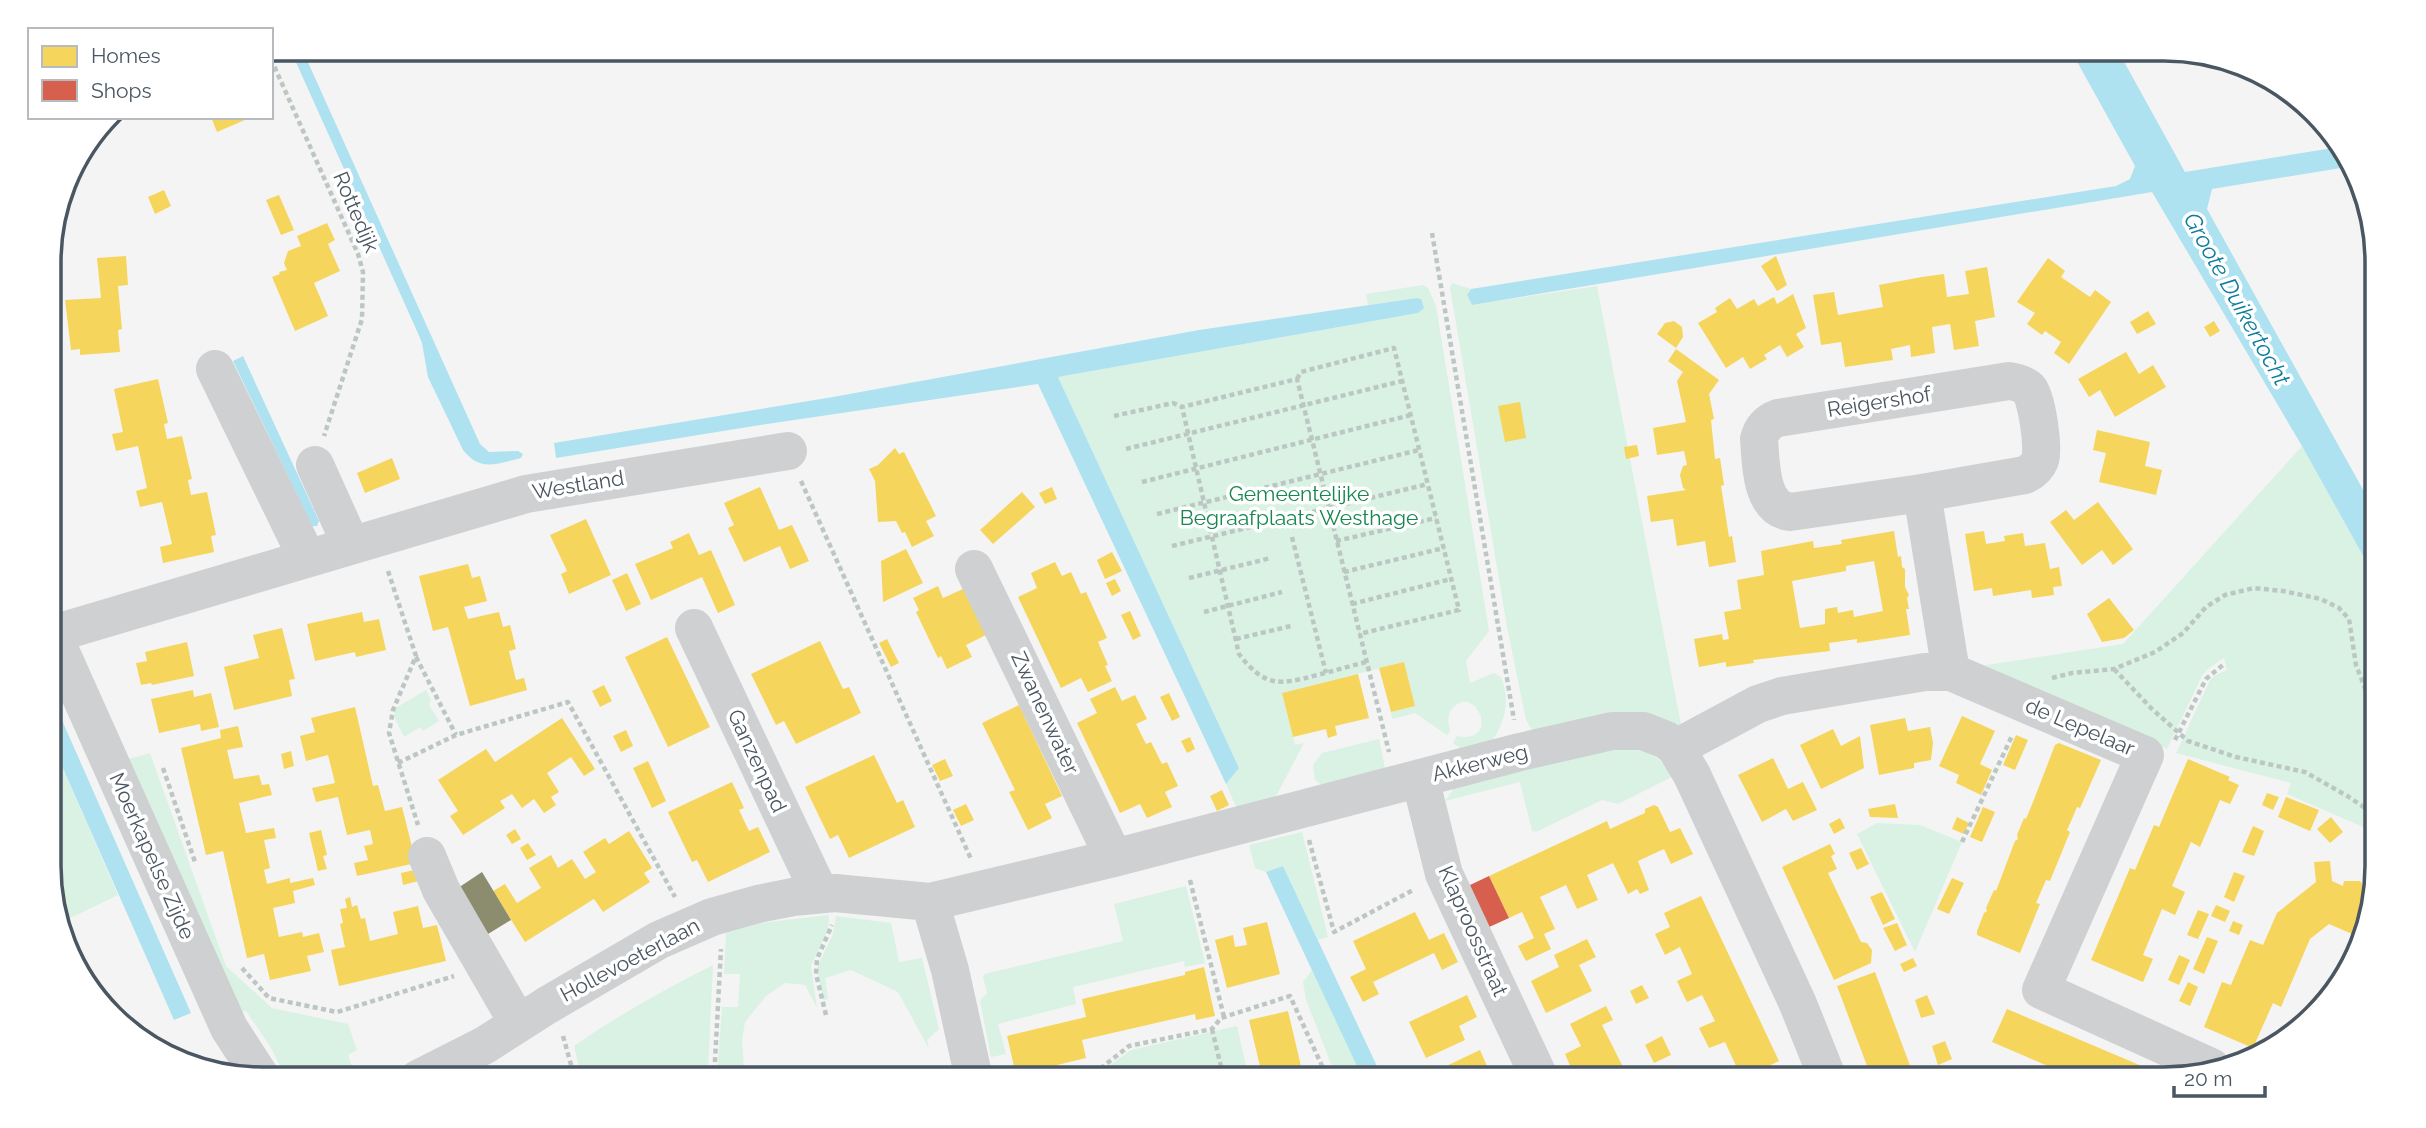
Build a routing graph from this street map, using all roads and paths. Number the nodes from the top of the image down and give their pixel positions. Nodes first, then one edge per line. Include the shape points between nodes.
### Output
1 (273, 63) edge
2 (1432, 233) dead end
3 (215, 369) dead end
4 (1297, 379) junction
5 (1402, 381) junction
6 (1303, 405) junction
7 (1182, 407) junction
8 (1411, 415) junction
9 (1114, 416) dead end
10 (1188, 435) junction
11 (1312, 440) junction
12 (1126, 449) dead end
13 (1419, 450) junction
14 (788, 451) joint
15 (315, 465) joint
16 (1196, 468) junction
17 (1320, 474) junction
18 (1142, 482) dead end
19 (1428, 484) junction
20 (1922, 492) junction
21 (1204, 503) junction
22 (1328, 508) junction
23 (1157, 514) dead end
24 (1436, 518) junction
25 (1212, 537) junction
26 (1292, 537) dead end
27 (362, 541) junction
28 (1336, 541) junction
29 (1172, 546) dead end
30 (1444, 548) junction
31 (307, 558) junction
32 (1271, 558) dead end
33 (974, 569) dead end
34 (1220, 571) junction
35 (1344, 572) junction
36 (1189, 578) dead end
37 (1451, 579) junction
38 (1282, 592) dead end
39 (1352, 604) junction
40 (1228, 606) junction
41 (1204, 612) dead end
42 (1291, 626) dead end
43 (61, 628) edge
44 (694, 628) dead end
45 (1359, 634) junction
46 (1236, 639) junction
47 (61, 652) edge
48 (416, 656) junction
49 (1366, 662) junction
50 (2114, 668) junction
51 (1951, 672) junction
52 (1326, 673) junction
53 (2365, 689) edge
54 (2026, 705) junction
55 (456, 735) junction
56 (1676, 748) junction
57 (1520, 752) junction
58 (398, 763) junction
59 (163, 768) dead end
60 (1409, 781) junction
61 (2365, 808) edge
62 (1301, 809) junction
63 (1962, 842) dead end
64 (427, 856) joint
65 (1114, 858) junction
66 (198, 872) dead end
67 (1444, 874) junction
68 (1190, 880) dead end
69 (985, 889) junction
70 (827, 894) junction
71 (930, 902) junction
72 (706, 919) junction
73 (234, 960) dead end
74 (485, 966) junction
75 (532, 1014) junction
76 (826, 1015) dead end
77 (1224, 1017) junction
78 (1212, 1029) junction
79 (2202, 1063) edge
80 (254, 1066) edge
81 (1221, 1066) edge
82 (1322, 1066) edge
83 (1534, 1066) edge
84 (1823, 1066) edge
85 (442, 1067) edge
86 (572, 1067) edge
87 (713, 1067) edge
88 (971, 1067) edge
89 (1103, 1067) edge

1 - 15 path, Rottedijk via 363,272 362,319
2 - 57 path
3 - 31 street
4 - 5 path via 1301,372 1394,348
4 - 6 path
4 - 7 path
5 - 6 path
5 - 8 path
6 - 10 path
6 - 11 path
7 - 9 path via 1173,402
7 - 10 path
8 - 11 path
8 - 13 path
10 - 12 path
10 - 16 path
11 - 16 path
11 - 17 path
13 - 17 path
13 - 19 path
14 - 27 street, Westland via 526,494
14 - 69 path
15 - 27 street
16 - 18 path
16 - 21 path
17 - 21 path
17 - 22 path
19 - 22 path
19 - 24 path
20 - 20 street, Reigershof via 2032,471 2042,451 2029,389 2009,381 1777,418 1761,432 1768,496 1783,511
20 - 51 street
21 - 23 path
21 - 25 path
22 - 25 path
22 - 28 path
24 - 28 path
24 - 30 path
25 - 29 path
25 - 34 path
26 - 52 path
27 - 31 street, Westland
27 - 48 path via 387,565
28 - 35 path
30 - 35 path
30 - 37 path
31 - 43 street, Westland
32 - 34 path
33 - 65 street, Zwanenwater
34 - 36 path
34 - 40 path
35 - 39 path
37 - 39 path
37 - 45 path via 1459,610
38 - 40 path
39 - 45 path
40 - 41 path
40 - 46 path
42 - 46 path
44 - 70 street, Ganzenpad
45 - 49 path
46 - 52 path via 1239,654 1249,667 1270,681 1286,684
47 - 80 street, Moerkapelse Zijde via 229,1028
48 - 55 path
48 - 58 path via 393,710 389,733
49 - 52 path
49 - 60 path
50 - 53 path via 2168,645 2206,607 2225,595 2254,588 2321,599 2339,608 2349,619
50 - 54 path via 2036,682
50 - 61 path via 2188,741 2305,772
51 - 54 street, de Lepelaar
51 - 56 street, de Lepelaar via 1925,672 1782,695
54 - 63 path
54 - 79 street, de Lepelaar via 2145,755 2041,990
55 - 58 path
55 - 72 path via 568,702
56 - 57 street, Akkerweg via 1655,735 1630,730
56 - 84 street via 1716,824
57 - 60 street, Akkerweg
58 - 64 path
59 - 66 path
60 - 62 street, Akkerweg
60 - 67 street, Klaproosstraat
62 - 65 street, Akkerweg
62 - 67 path via 1334,932
64 - 74 street
65 - 69 street, Akkerweg
67 - 83 street, Klaproosstraat
68 - 77 path
69 - 71 street, Akkerweg
70 - 71 street, Hollevoeterlaan
70 - 72 street, Hollevoeterlaan via 758,904
70 - 76 path via 831,930 817,959 816,974
71 - 88 street
72 - 75 street, Hollevoeterlaan via 659,940
72 - 87 path
73 - 74 path via 269,998 337,1012
74 - 75 street
75 - 85 street, Hollevoeterlaan
75 - 86 path via 564,1038
77 - 78 path
77 - 82 path via 1290,996
78 - 81 path
78 - 89 path via 1129,1046

